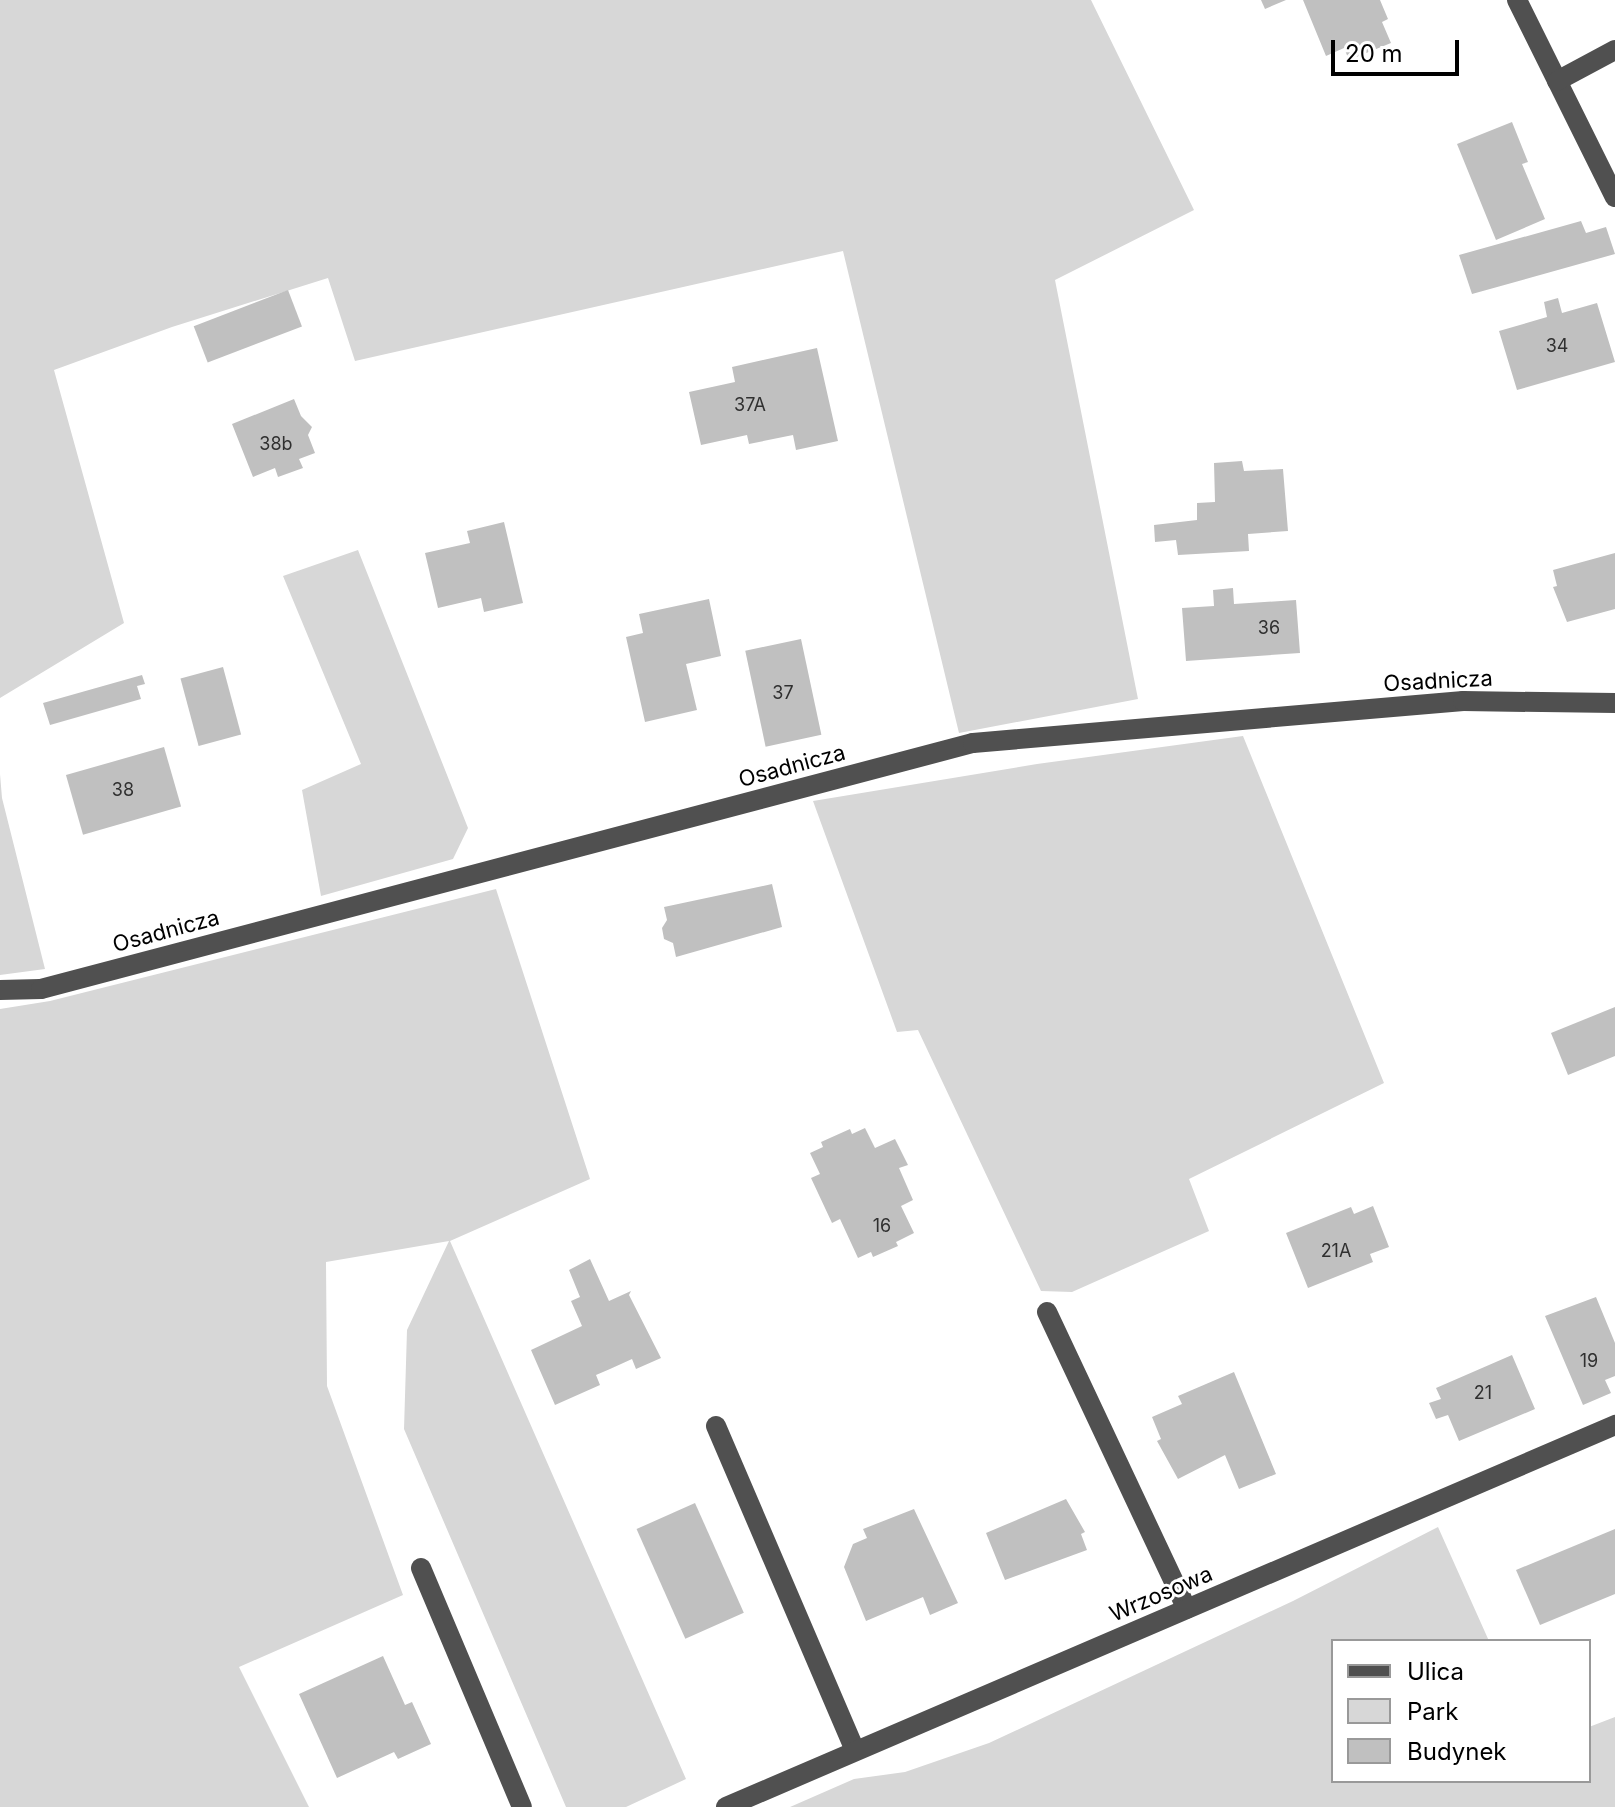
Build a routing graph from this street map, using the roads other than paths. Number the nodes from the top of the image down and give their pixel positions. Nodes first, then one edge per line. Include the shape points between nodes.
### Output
1 (1517, 0) edge
2 (1615, 50) edge
3 (1557, 81) junction
4 (1615, 197) edge
5 (1615, 703) edge
6 (0, 990) edge
7 (1047, 1312) dead end
8 (1615, 1425) edge
9 (716, 1426) dead end
10 (421, 1568) dead end
11 (1187, 1609) junction
12 (855, 1751) junction
13 (522, 1807) edge
14 (726, 1807) edge

1 - 3 street
2 - 3 street
3 - 4 street
5 - 6 street, Osadnicza via 1463,701 973,743 41,989
7 - 11 street
8 - 11 street, Wrzosowa
9 - 12 street
10 - 13 street
11 - 12 street, Wrzosowa
12 - 14 street, Wrzosowa

